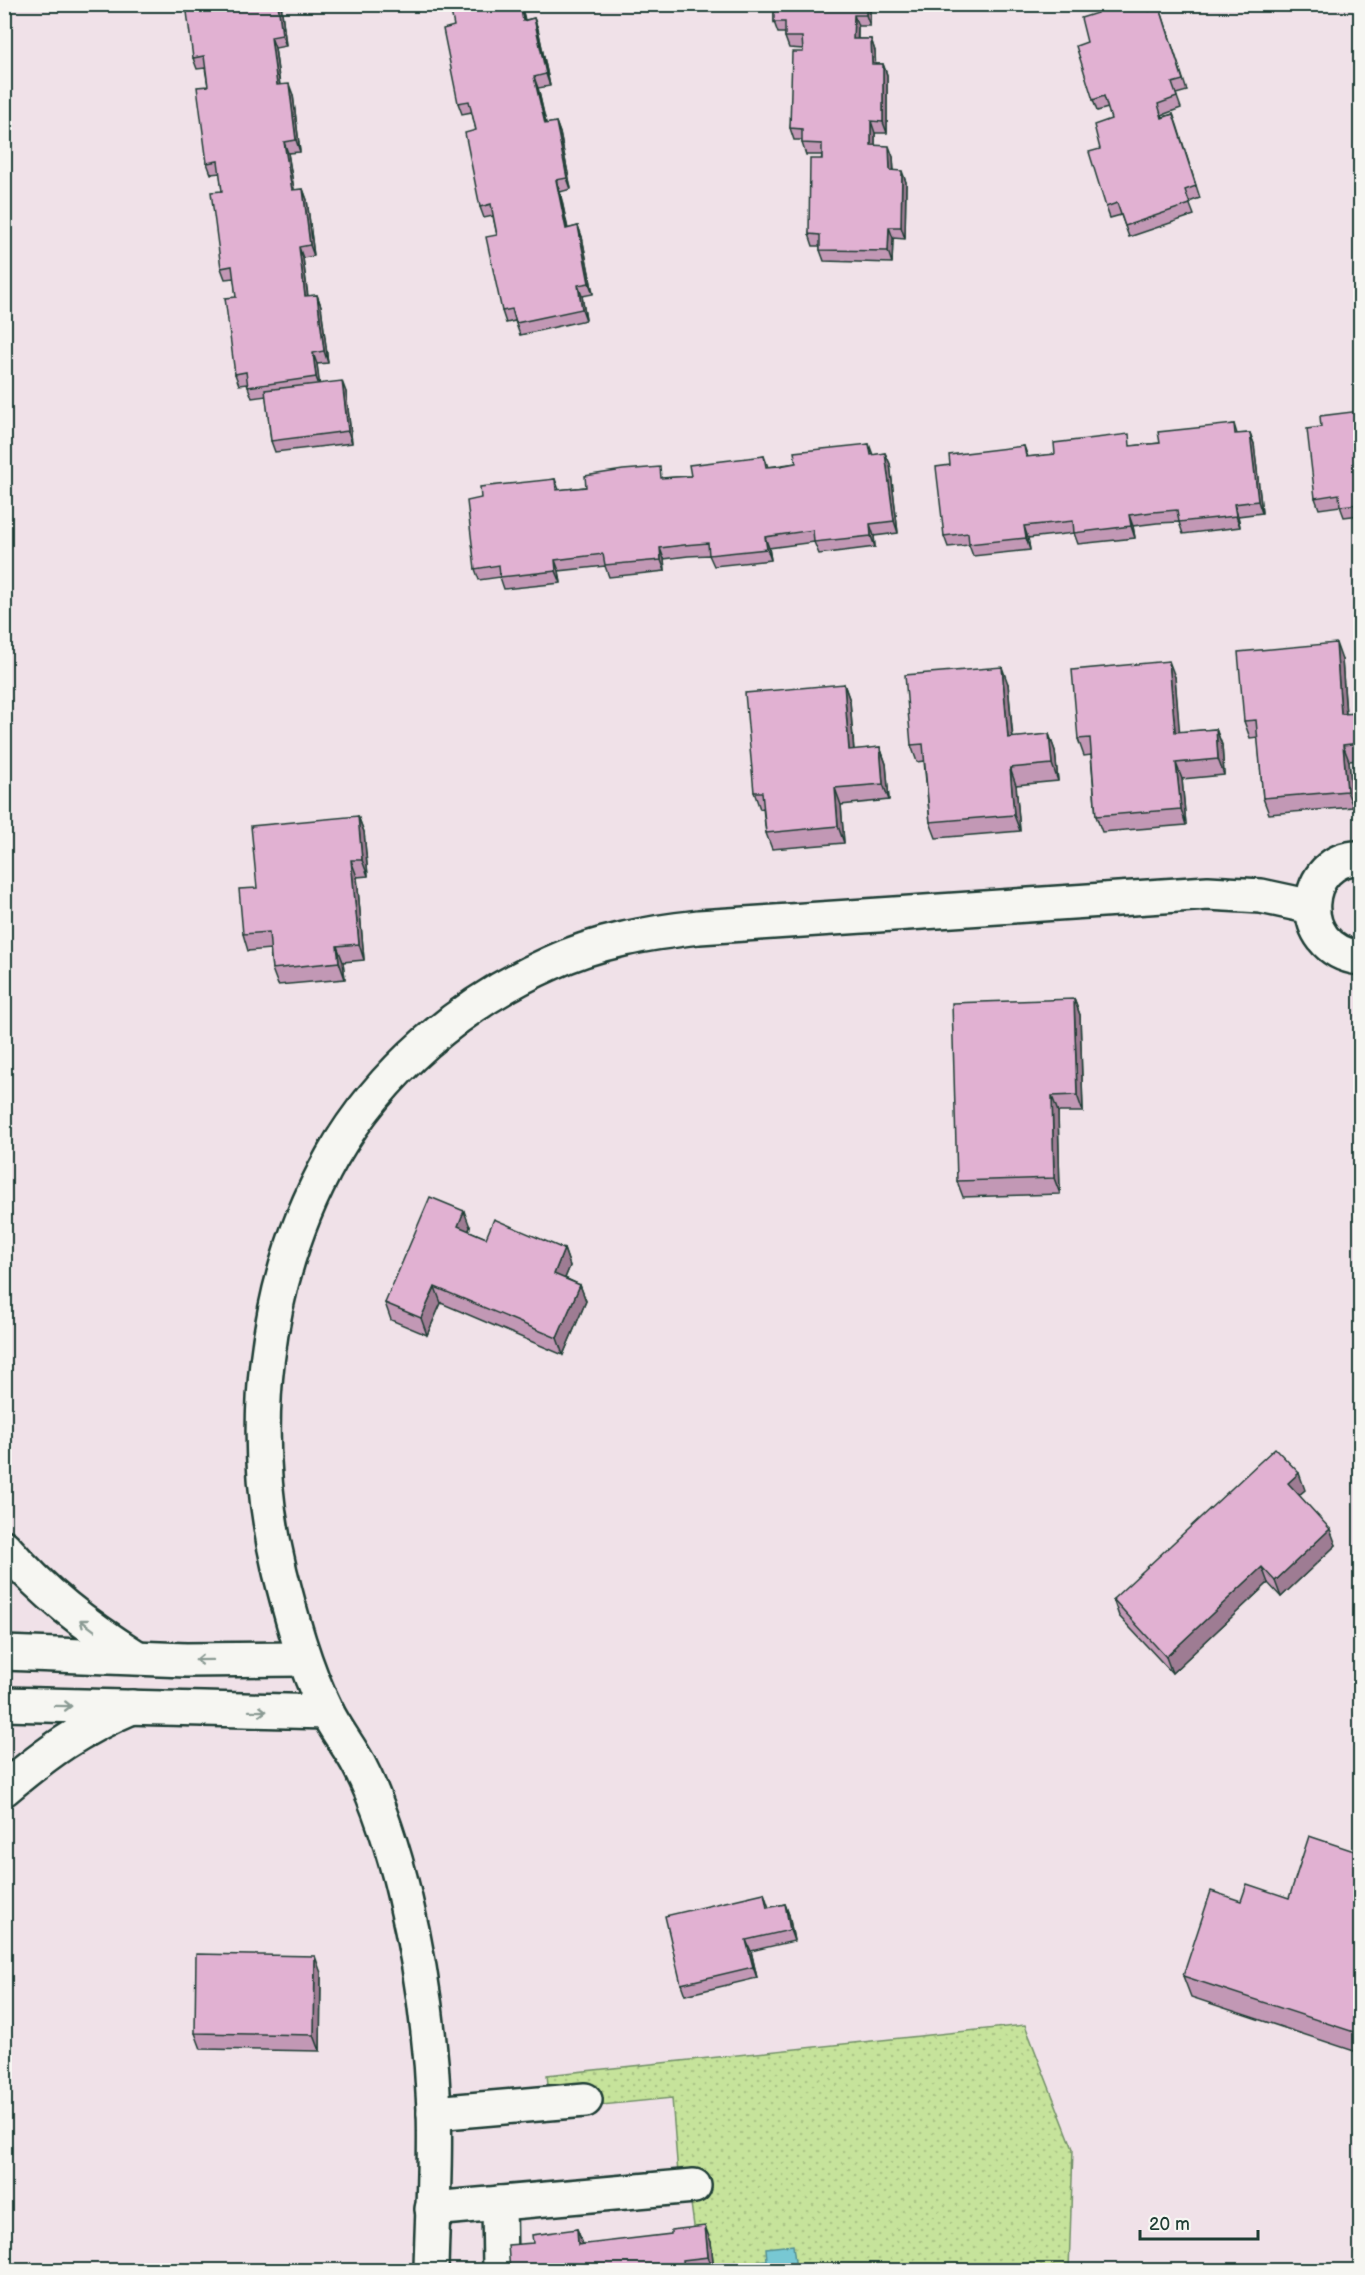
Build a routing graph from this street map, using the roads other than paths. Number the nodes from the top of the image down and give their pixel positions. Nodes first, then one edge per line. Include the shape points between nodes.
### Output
1 (1360, 858) edge
2 (1312, 907) junction
3 (1360, 962) edge
4 (4, 1547) edge
5 (4, 1653) edge
6 (136, 1657) junction
7 (304, 1659) junction
8 (4, 1704) edge
9 (132, 1707) junction
10 (327, 1712) junction
11 (4, 1789) edge
12 (585, 2100) dead end
13 (434, 2113) junction
14 (694, 2186) dead end
15 (499, 2203) junction
16 (432, 2209) junction
17 (431, 2271) edge
18 (500, 2271) edge

1 - 2 street via 1342,861 1320,879
2 - 3 street via 1321,936 1331,947
2 - 7 street via 1261,896 1208,893 680,929 601,945 554,961 466,1010 391,1076 332,1157 293,1247 279,1294 267,1371 263,1449 280,1569
6 -> 4 street via 59,1604
5 - 6 street
7 -> 6 street
7 - 10 street
8 -> 9 street
9 -> 10 street
9 - 11 street via 69,1738
10 - 13 street via 360,1766 403,1889 429,2030
12 - 13 street
13 - 16 street
14 - 15 street
15 - 16 street
15 - 18 street
16 - 17 street

